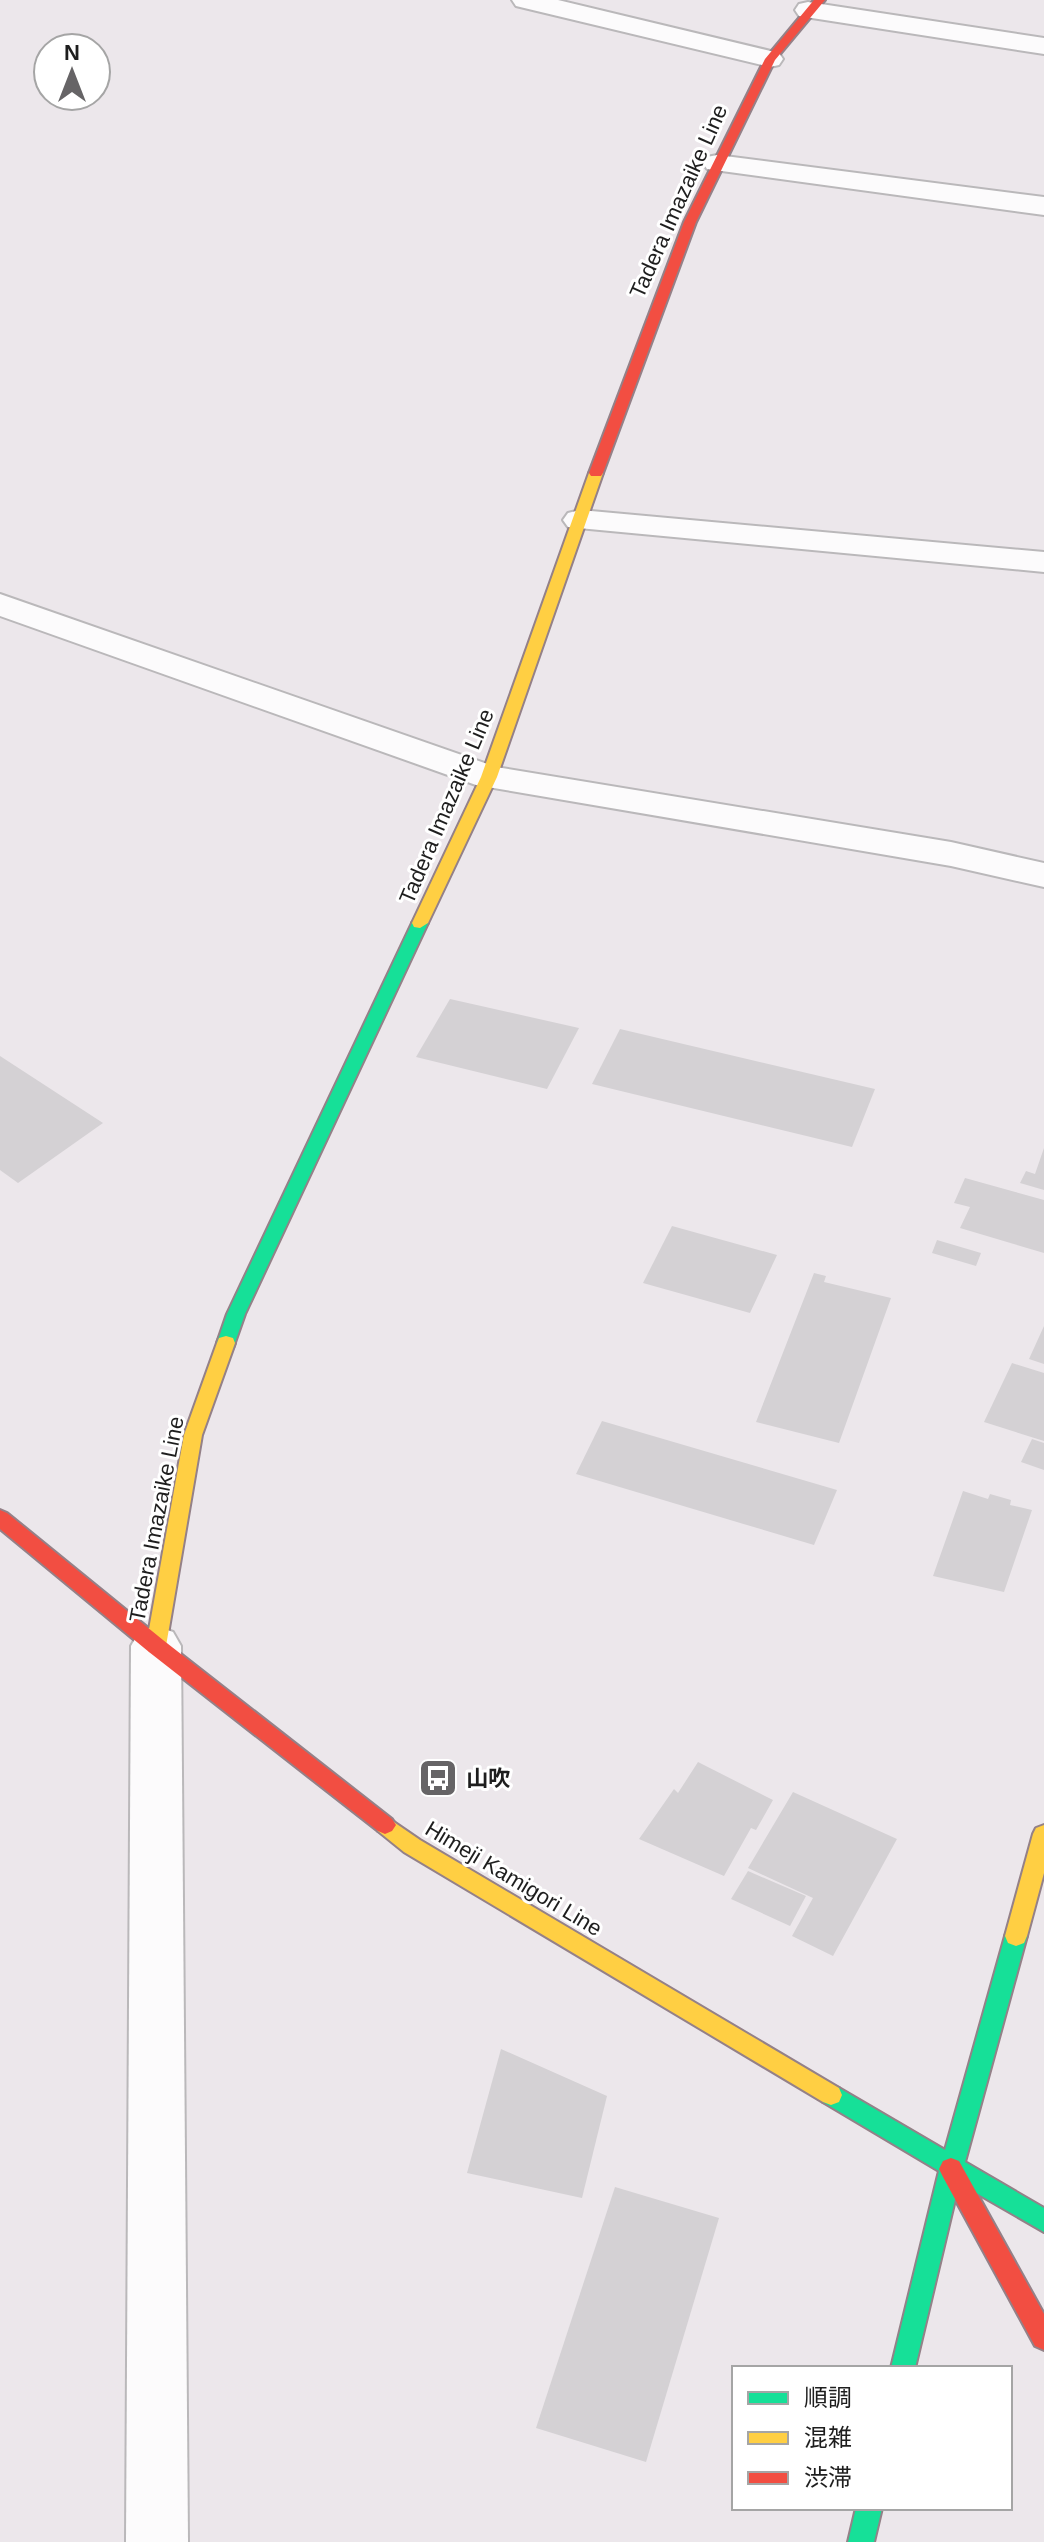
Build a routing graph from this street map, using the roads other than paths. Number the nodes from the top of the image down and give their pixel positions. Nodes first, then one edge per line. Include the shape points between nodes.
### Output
1 (525, 0) edge
2 (814, 5) edge
3 (1044, 46) edge
4 (770, 59) junction
5 (717, 163) junction
6 (1044, 206) edge
7 (580, 520) junction
8 (1044, 562) edge
9 (0, 604) edge
10 (489, 777) junction
11 (1044, 875) edge
12 (0, 1518) edge
13 (156, 1646) junction
14 (1044, 1834) edge
15 (951, 2169) junction
16 (1044, 2221) edge
17 (1044, 2338) edge
18 (903, 2366) edge
19 (869, 2510) edge
20 (157, 2542) edge
21 (861, 2542) edge

1 - 4 street
2 - 3 street
2 - 4 main road, Tadera Imazaike Line
4 - 5 main road, Tadera Imazaike Line
5 - 6 street
5 - 7 main road, Tadera Imazaike Line via 644,337
7 - 8 street
7 - 10 main road, Tadera Imazaike Line
9 - 10 street
10 - 11 street via 951,854
10 - 13 main road, Tadera Imazaike Line via 236,1314 193,1435
12 - 13 main road, Himeji Kamigori Line
13 - 15 main road, Himeji Kamigori Line via 412,1846
13 - 20 street
14 - 15 main road
15 - 16 main road, Himeji Kamigori Line
15 - 17 main road
15 - 18 main road
19 - 21 main road

